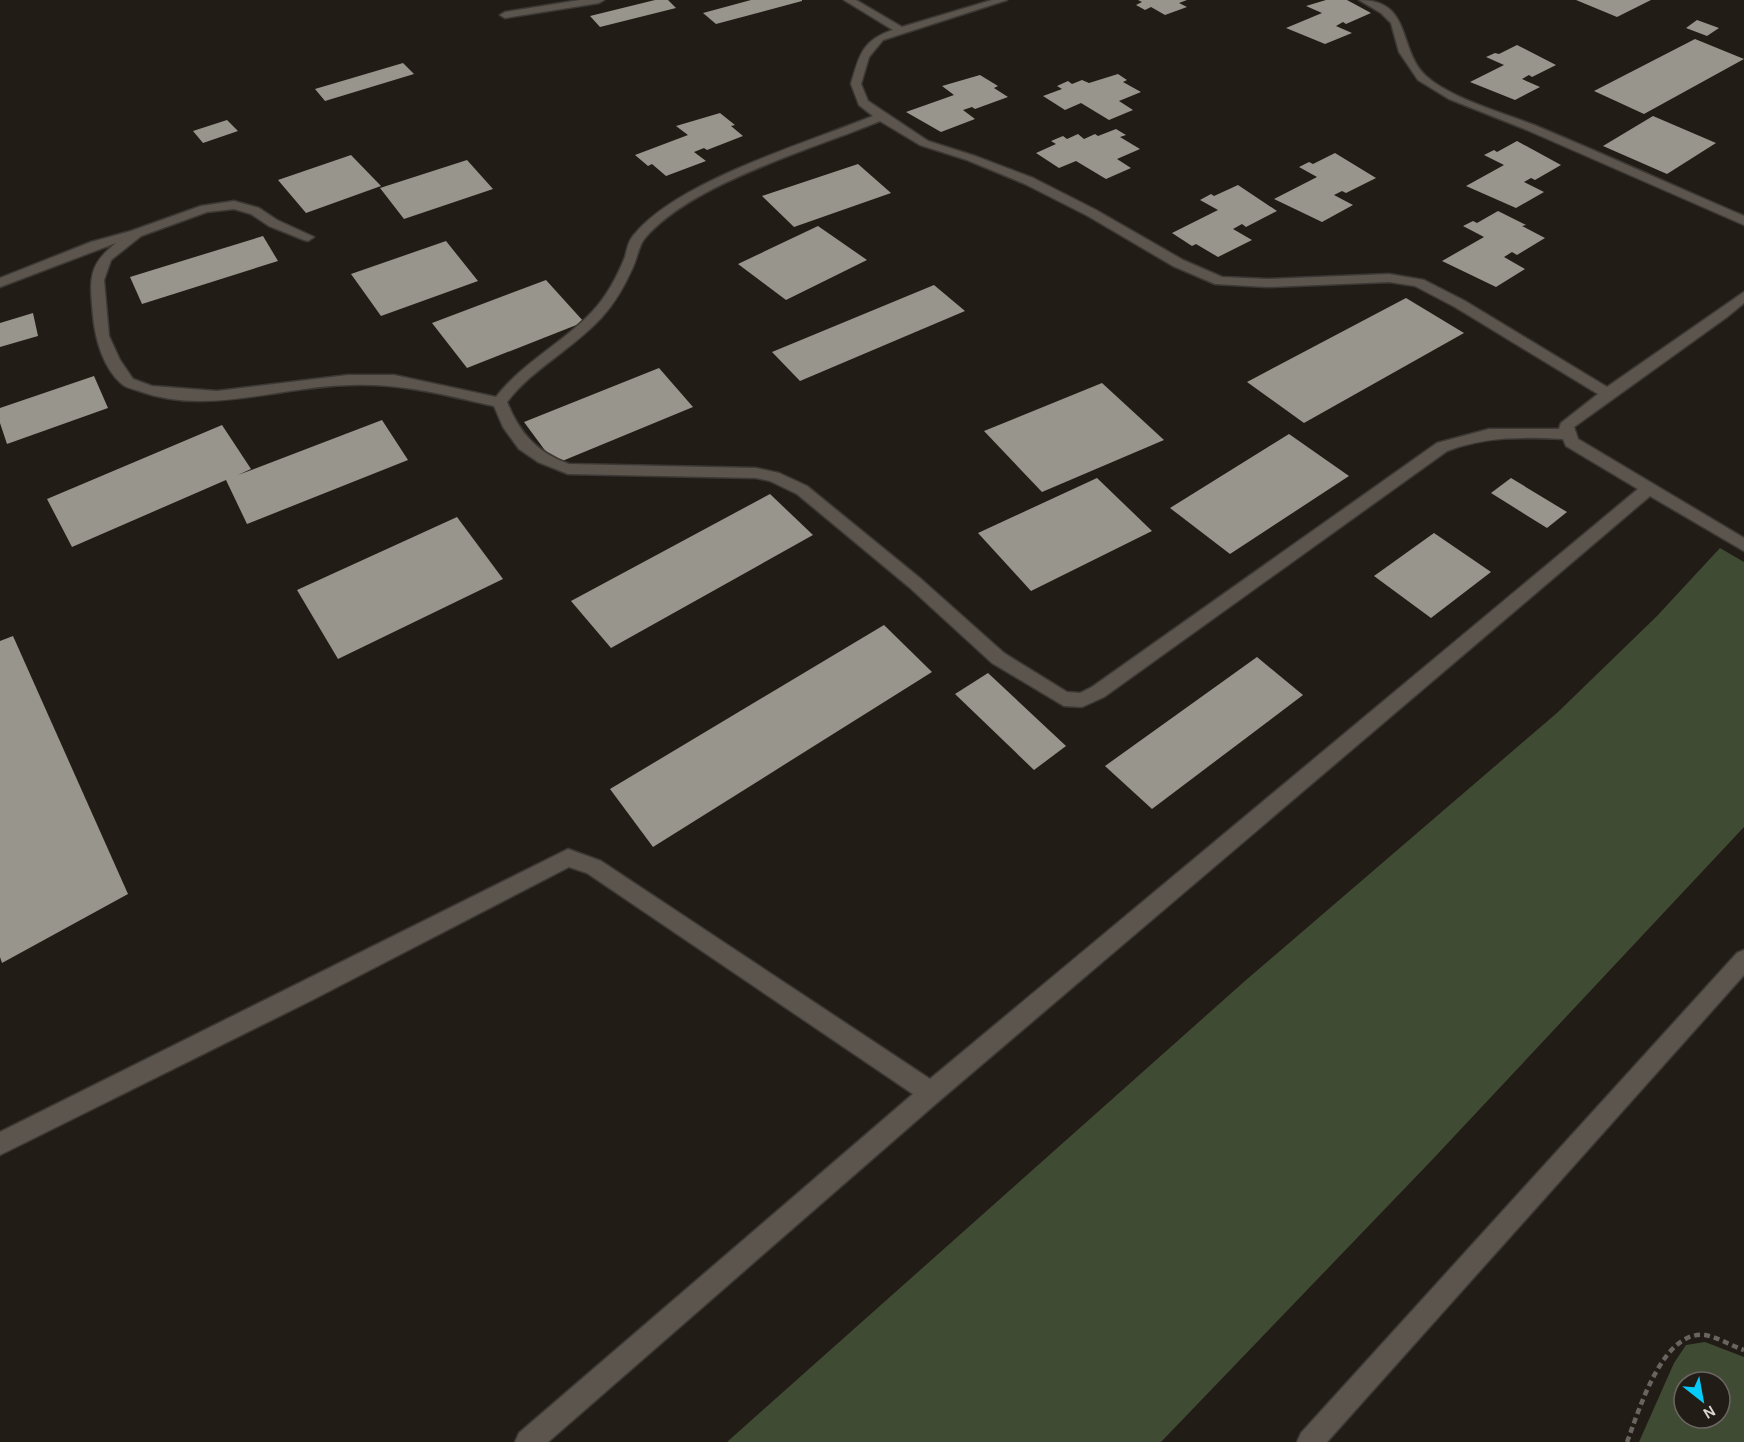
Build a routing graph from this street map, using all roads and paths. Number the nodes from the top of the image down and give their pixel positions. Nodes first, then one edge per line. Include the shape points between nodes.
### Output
1 (599, 0) edge
2 (849, 0) edge
3 (1002, 0) edge
4 (1364, 0) edge
5 (505, 15) dead end
6 (901, 31) junction
7 (881, 117) junction
8 (1744, 221) edge
9 (137, 233) junction
10 (308, 237) dead end
11 (0, 283) edge
12 (1744, 296) edge
13 (1608, 394) junction
14 (500, 402) junction
15 (1569, 434) junction
16 (1649, 488) junction
17 (1744, 545) edge
18 (1744, 960) edge
19 (931, 1093) junction
20 (0, 1144) edge
21 (1744, 1350) edge
22 (528, 1442) edge
23 (1310, 1442) edge
24 (1627, 1442) edge

1 - 5 street
2 - 6 street
3 - 6 street
4 - 8 street via 1396,22 1404,52 1422,78 1453,96
6 - 7 street via 879,38 864,57 856,84 863,103
7 - 13 street via 924,144 1029,181 1178,263 1220,280 1267,283 1389,278 1419,283
7 - 14 street via 706,189 654,221 637,239 608,303 512,384
9 - 10 street via 206,209 234,205
9 - 11 street via 95,245
9 - 14 street via 105,258 97,280 102,336 128,382 150,390 217,396 348,380 394,380
12 - 13 street
13 - 15 street via 1566,426
14 - 15 street via 508,425 525,447 568,470 756,473 802,490 998,658 1064,699 1082,700 1098,693 1442,447 1466,436 1494,432
15 - 16 street via 1572,441
16 - 17 street
16 - 19 street
18 - 23 street
19 - 20 street via 594,867 568,858
19 - 22 street
21 - 24 path via 1703,1335 1682,1338 1664,1357

